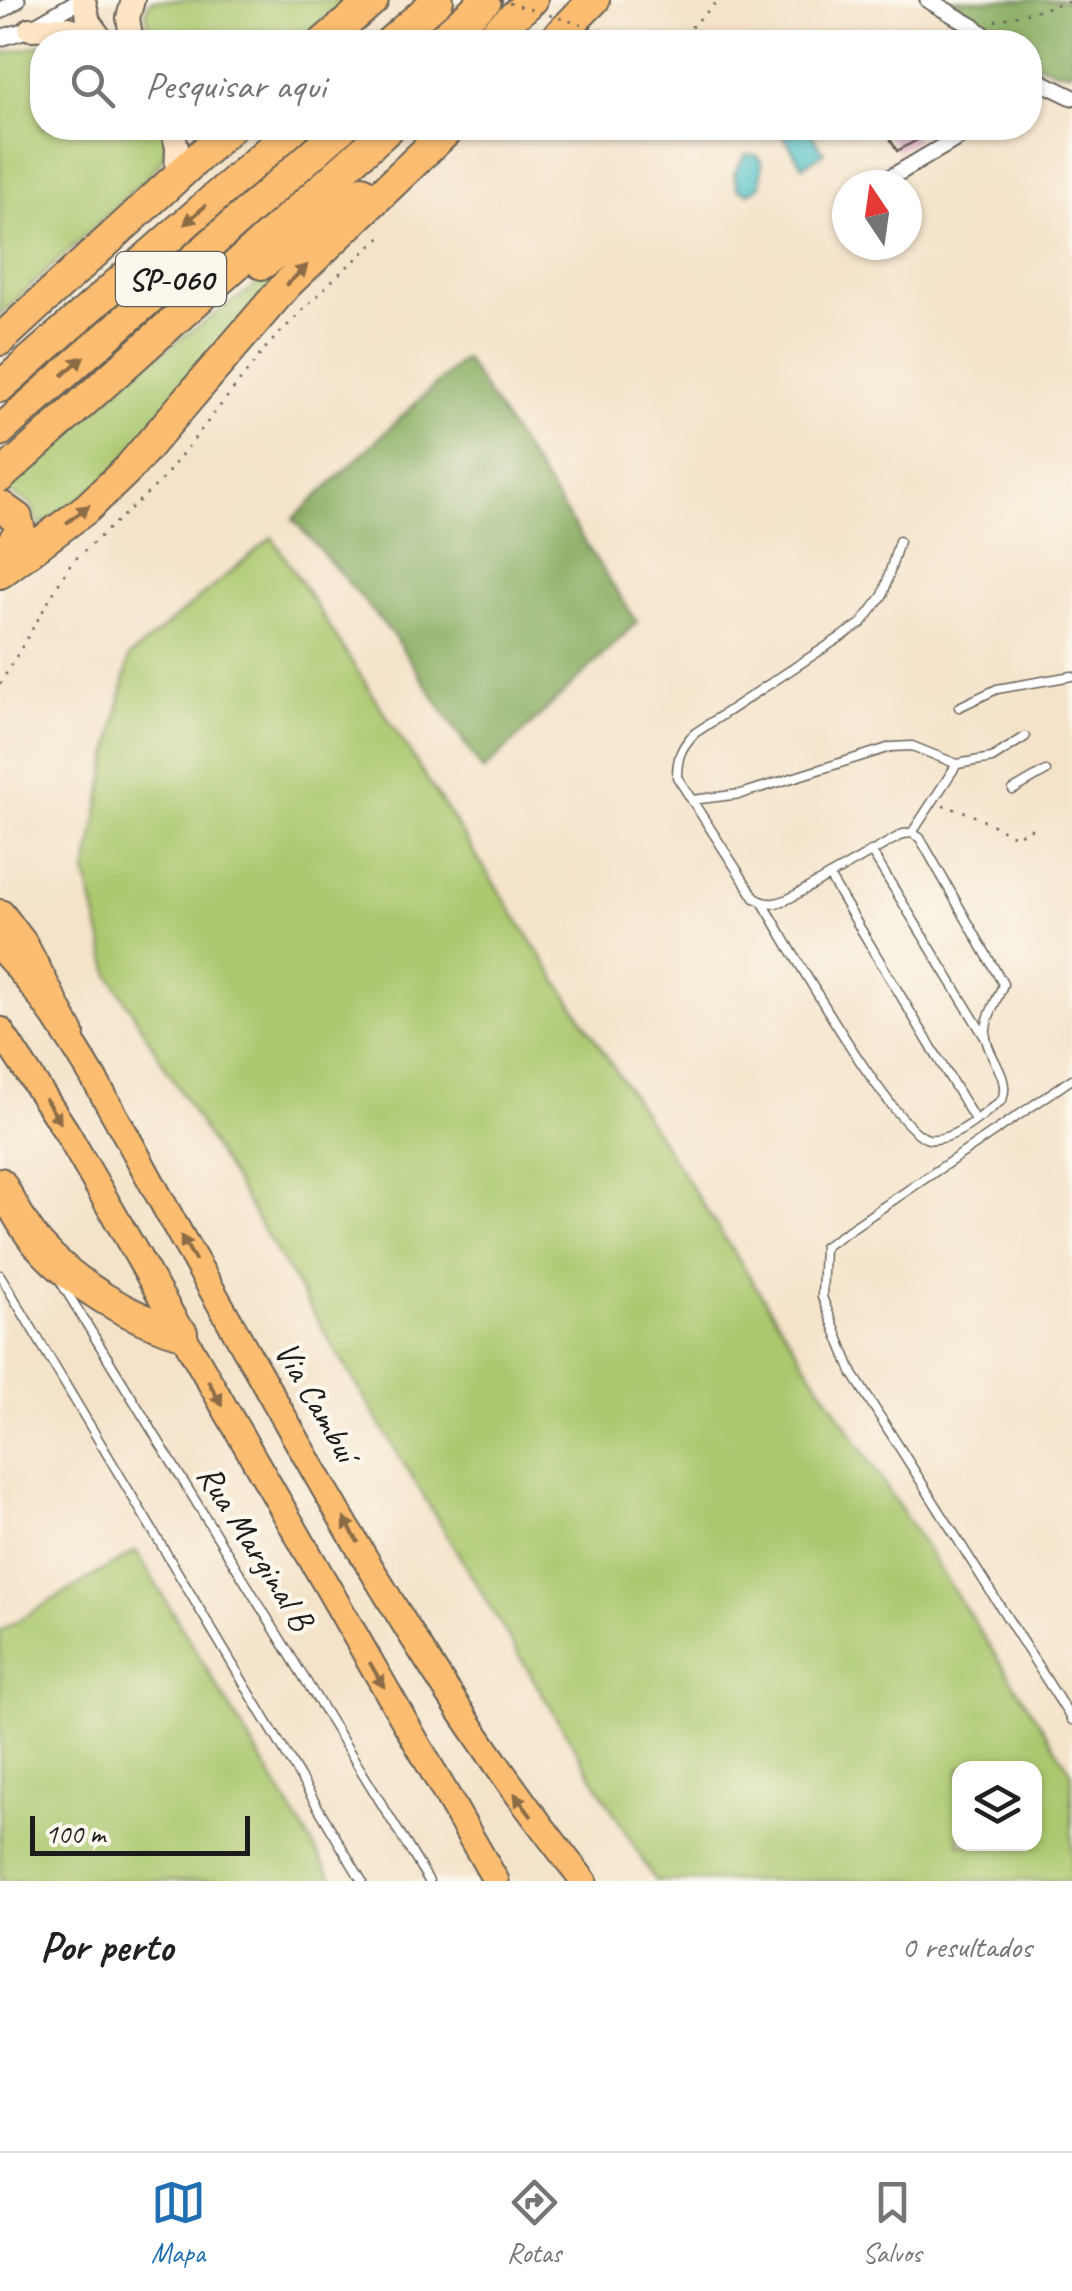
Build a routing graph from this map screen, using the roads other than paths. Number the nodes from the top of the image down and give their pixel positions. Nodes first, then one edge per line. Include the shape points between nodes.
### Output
1 (17, 0) edge
2 (82, 0) edge
3 (133, 0) edge
4 (372, 0) edge
5 (438, 0) edge
6 (486, 0) edge
7 (532, 0) edge
8 (594, 0) edge
9 (928, 0) edge
10 (0, 11) edge
11 (30, 29) junction
12 (74, 30) edge
13 (95, 30) edge
14 (130, 30) edge
15 (338, 30) edge
16 (404, 30) edge
17 (452, 30) edge
18 (498, 30) edge
19 (564, 30) edge
20 (978, 30) edge
21 (0, 38) edge
22 (1042, 82) edge
23 (1045, 84) junction
24 (1042, 86) edge
25 (1072, 97) edge
26 (176, 140) edge
27 (217, 140) edge
28 (280, 140) edge
29 (328, 140) edge
30 (376, 140) edge
31 (433, 140) edge
32 (438, 140) edge
33 (954, 140) edge
34 (903, 170) edge
35 (176, 179) junction
36 (0, 340) edge
37 (122, 366) junction
38 (0, 387) edge
39 (0, 431) edge
40 (0, 477) edge
41 (0, 506) edge
42 (900, 541) dead end
43 (0, 561) edge
44 (0, 573) edge
45 (1072, 676) edge
46 (959, 706) dead end
47 (1025, 738) dead end
48 (957, 764) junction
49 (1046, 771) dead end
50 (1013, 790) dead end
51 (692, 800) junction
52 (912, 833) junction
53 (871, 851) junction
54 (829, 876) junction
55 (763, 903) junction
56 (0, 915) edge
57 (0, 948) edge
58 (0, 1030) edge
59 (69, 1034) junction
60 (986, 1039) junction
61 (1072, 1079) edge
62 (975, 1120) junction
63 (0, 1183) edge
64 (36, 1242) junction
65 (0, 1274) edge
66 (182, 1334) junction
67 (1072, 1720) edge
68 (362, 1881) edge
69 (429, 1881) edge
70 (496, 1881) edge
71 (584, 1881) edge

1 - 10 street
2 - 11 street
2 - 13 main road
3 - 14 main road
4 - 15 highway
5 - 16 highway
6 - 17 highway
7 - 18 highway
8 - 19 highway
9 - 20 street
11 - 12 main road
11 - 21 street
22 - 23 street
23 - 24 street
23 - 25 street
26 - 35 main road
27 - 35 highway
28 -> 38 highway, SP-060
39 -> 29 highway, SP-060
30 - 37 highway
31 - 37 highway
44 -> 32 highway via 128,469 268,304
33 - 34 street
35 - 36 highway
37 - 40 highway
41 - 43 highway via 17,518 20,531
42 - 51 lane via 883,595 862,623 682,745 677,777
45 - 46 lane via 996,689
47 - 48 lane via 992,758
48 - 51 lane via 912,746 891,746 740,794
48 - 52 lane
49 - 50 lane
51 - 55 lane
52 - 53 lane
52 - 60 lane via 1004,984 986,1022
53 - 54 lane
53 - 60 lane
54 - 55 lane via 780,903
54 - 62 lane
55 - 62 lane via 886,1100 914,1130 927,1139 948,1137
56 - 59 highway
57 - 59 main road, Via Cambuí
58 -> 66 main road
71 -> 59 main road, Via Cambuí via 480,1744 406,1628
60 - 62 lane via 1005,1092
61 - 67 lane via 824,1246 822,1296 853,1374
63 - 64 highway
64 - 66 highway via 85,1286
64 - 69 lane, Rua Marginal B
65 - 68 lane
66 -> 70 main road

